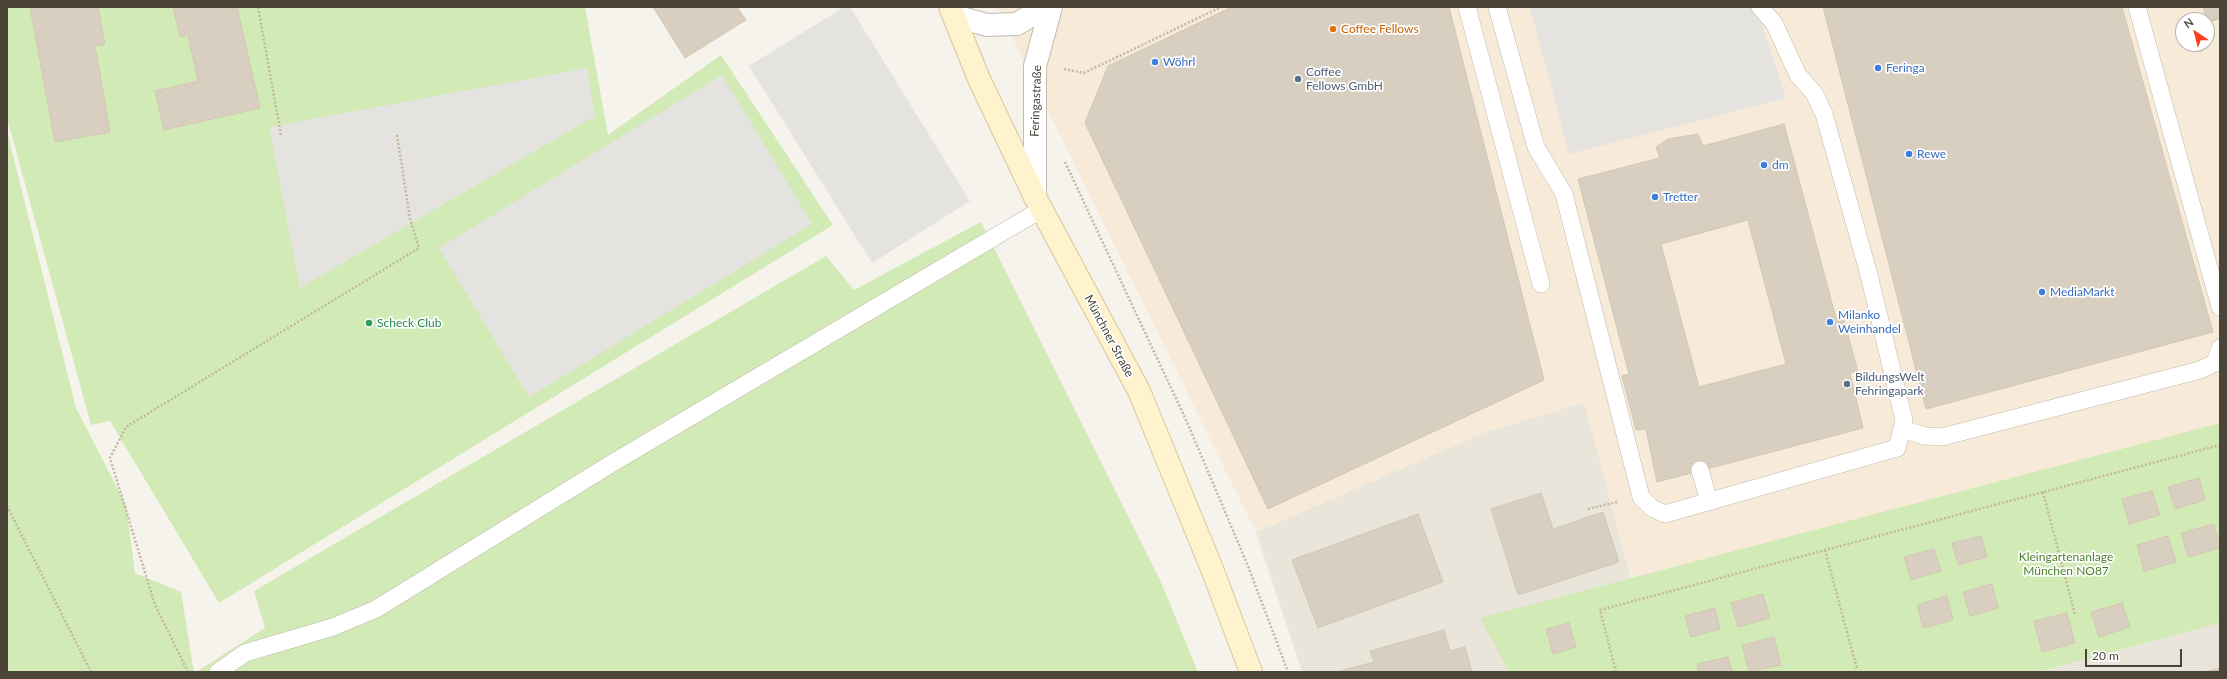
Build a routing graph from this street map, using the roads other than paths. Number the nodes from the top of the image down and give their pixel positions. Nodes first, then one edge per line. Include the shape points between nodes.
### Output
1 (1046, 7) edge
2 (1051, 7) edge
3 (1467, 7) edge
4 (1497, 7) edge
5 (1760, 7) edge
6 (2137, 7) edge
7 (957, 10) edge
8 (1038, 203) junction
9 (1541, 284) dead end
10 (2220, 307) edge
11 (2220, 348) edge
12 (1902, 429) junction
13 (1700, 470) dead end
14 (1709, 502) junction
15 (218, 672) edge
16 (1251, 672) edge

1 - 7 street via 1017,24 987,25
2 - 8 street, Feringastraße via 1035,66
3 - 9 lane
4 - 14 lane via 1536,147 1564,194 1641,497 1652,508 1665,514
5 - 12 lane via 1774,23 1798,75 1814,93 1824,114 1869,275 1904,420
6 - 10 lane
7 - 8 main road, Münchner Straße via 980,79
8 - 15 lane via 376,609 333,628 245,653
8 - 16 main road, Münchner Straße via 1139,390
11 - 12 lane via 2215,363 2200,370 1942,437 1925,436
12 - 14 lane via 1897,448
13 - 14 lane

